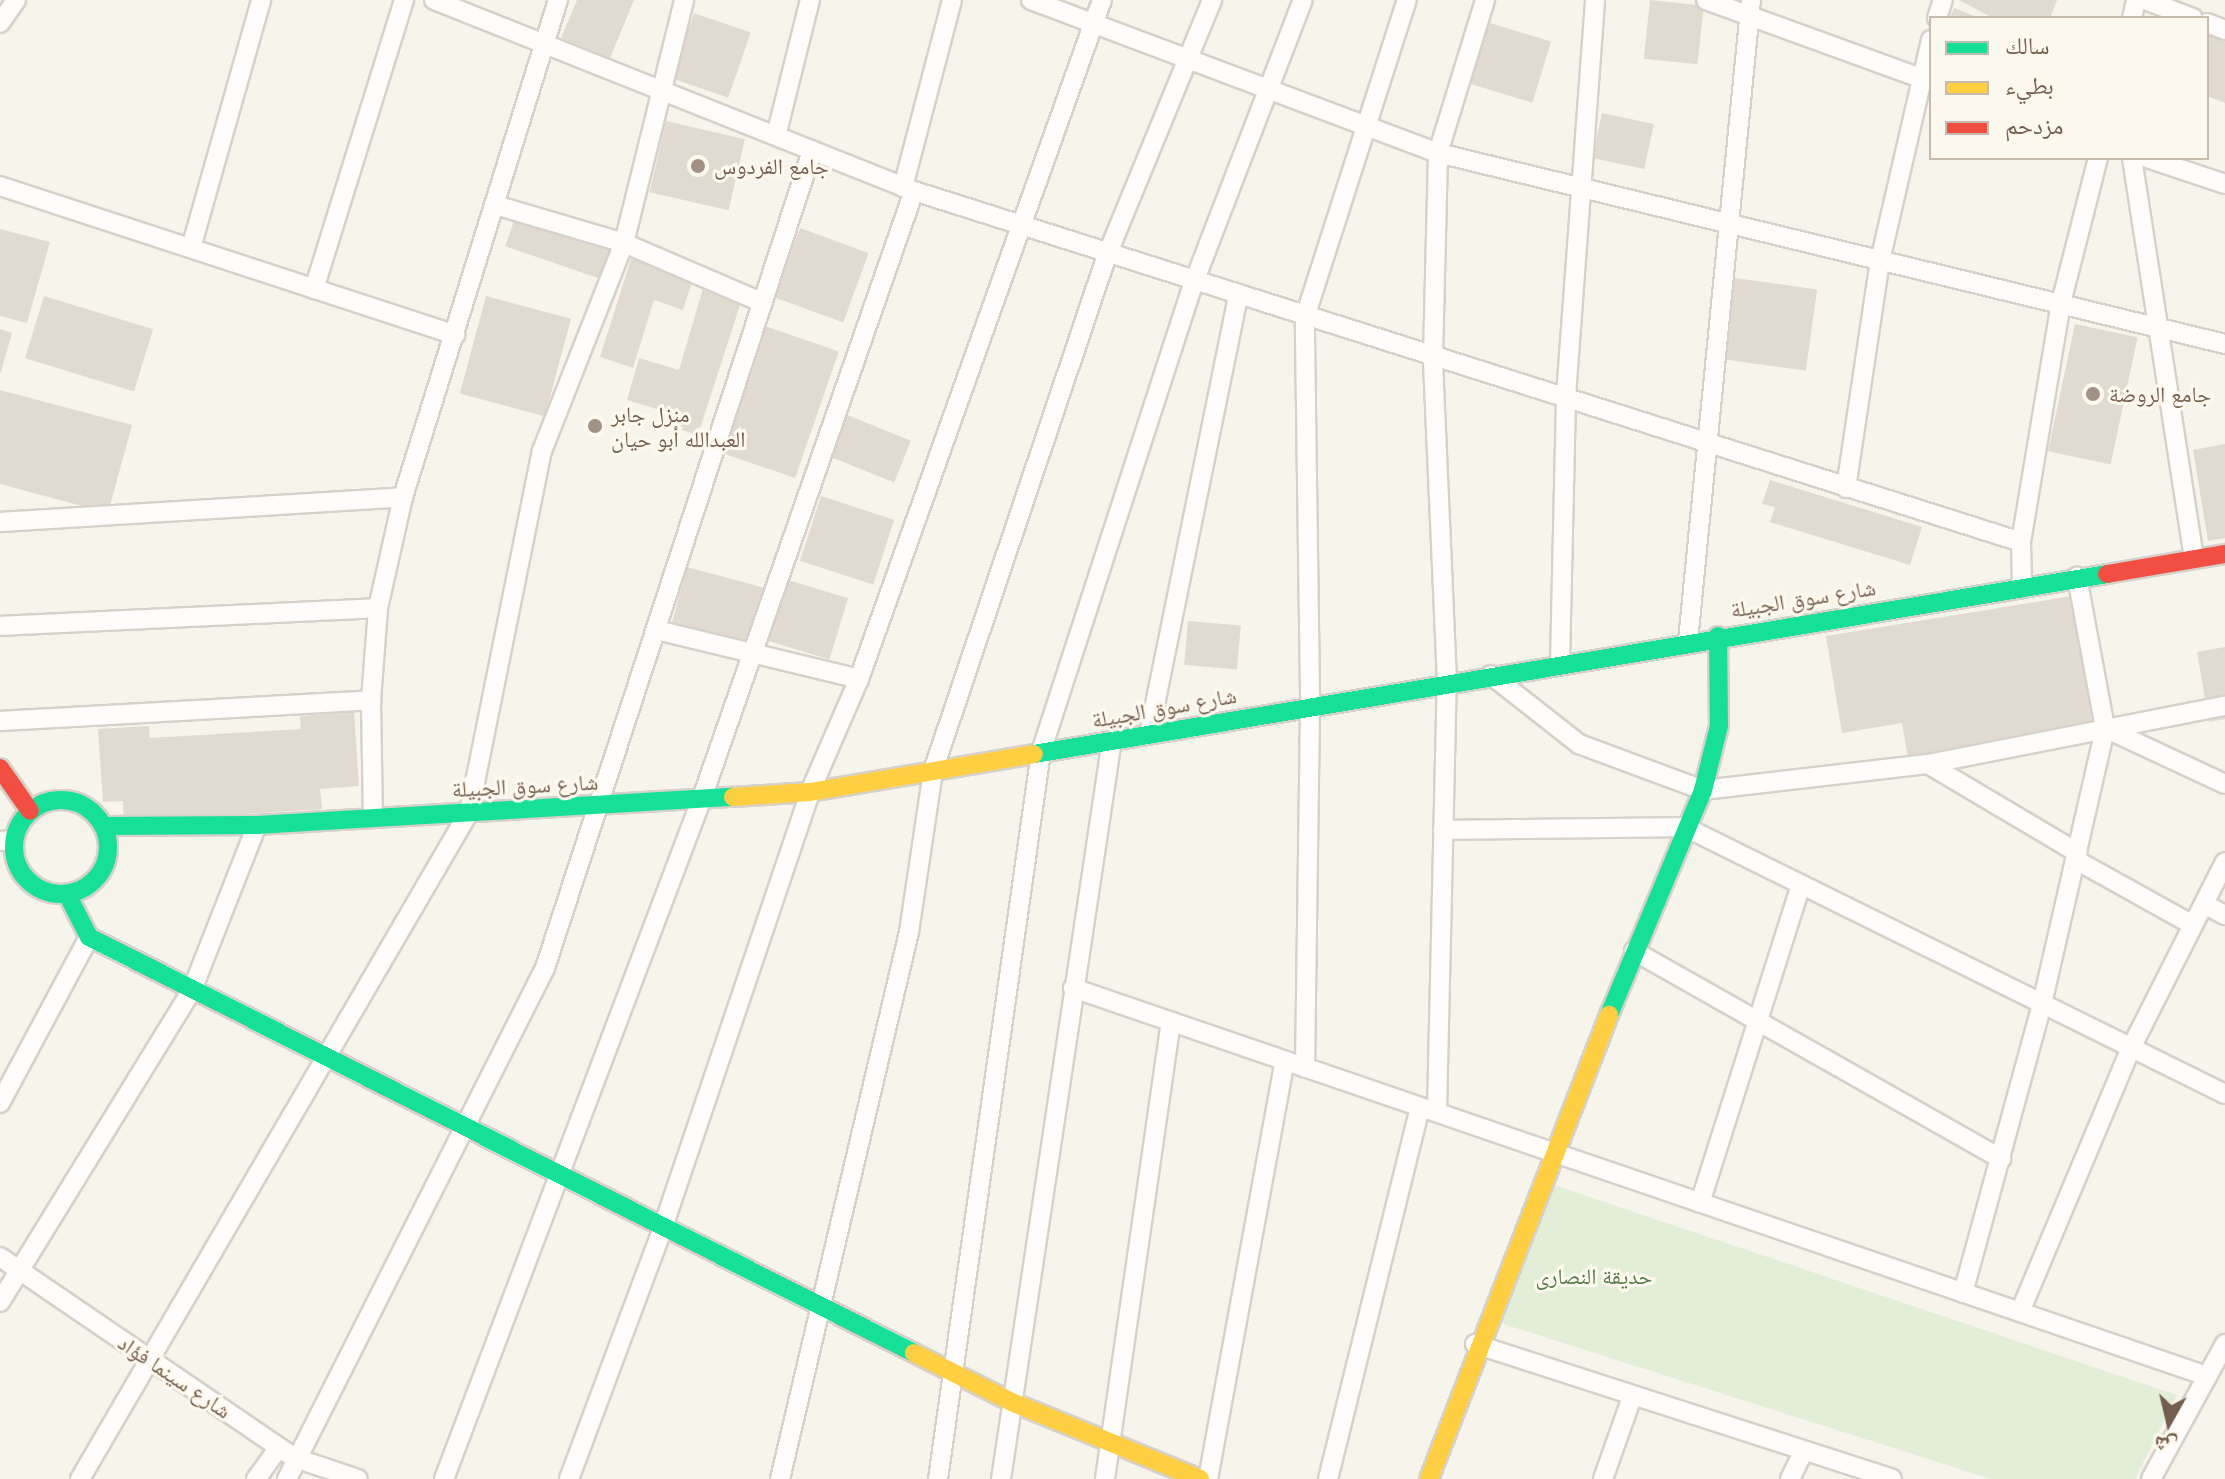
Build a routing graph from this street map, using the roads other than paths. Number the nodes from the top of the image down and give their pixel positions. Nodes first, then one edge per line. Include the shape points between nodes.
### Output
1 (16, 0) edge
2 (261, 0) edge
3 (404, 0) edge
4 (434, 0) edge
5 (558, 0) edge
6 (684, 0) edge
7 (810, 0) edge
8 (952, 0) edge
9 (1031, 0) edge
10 (1102, 0) edge
11 (1212, 0) edge
12 (1303, 0) edge
13 (1407, 0) edge
14 (1485, 0) edge
15 (1595, 0) edge
16 (1706, 0) edge
17 (2145, 0) edge
18 (1750, 8) edge
19 (2188, 16) edge
20 (0, 23) edge
21 (1094, 25) junction
22 (546, 43) junction
23 (1929, 56) edge
24 (1188, 61) junction
25 (1926, 80) edge
26 (659, 87) junction
27 (1269, 92) junction
28 (1365, 127) junction
29 (777, 132) junction
30 (812, 151) junction
31 (1438, 153) junction
32 (2097, 160) edge
33 (2132, 160) edge
34 (2153, 160) edge
35 (2225, 184) edge
36 (0, 186) edge
37 (1583, 188) junction
38 (908, 189) junction
39 (495, 205) junction
40 (1729, 224) junction
41 (1023, 228) junction
42 (624, 243) junction
43 (191, 248) junction
44 (1107, 255) junction
45 (1880, 261) junction
46 (1194, 282) junction
47 (314, 289) junction
48 (1238, 296) junction
49 (763, 303) junction
50 (2061, 303) junction
51 (1305, 317) junction
52 (2157, 326) junction
53 (455, 335) junction
54 (2225, 344) edge
55 (1433, 358) junction
56 (1566, 396) junction
57 (1705, 444) junction
58 (1846, 488) junction
59 (403, 497) junction
60 (0, 522) edge
61 (2021, 542) junction
62 (2225, 554) edge
63 (2194, 558) junction
64 (2077, 577) junction
65 (2022, 586) junction
66 (378, 608) junction
67 (0, 626) edge
68 (657, 630) junction
69 (1718, 636) junction
70 (1688, 641) junction
71 (753, 653) junction
72 (1560, 663) junction
73 (1491, 675) junction
74 (859, 679) junction
75 (1447, 682) junction
76 (371, 700) junction
77 (1310, 706) junction
78 (2225, 706) edge
79 (0, 721) edge
80 (2105, 728) junction
81 (1149, 734) junction
82 (1112, 740) junction
83 (1041, 752) junction
84 (1928, 764) junction
85 (0, 768) edge
86 (933, 771) junction
87 (2225, 784) edge
88 (1703, 790) junction
89 (810, 792) junction
90 (702, 798) junction
91 (600, 805) junction
92 (30, 811) junction
93 (469, 812) junction
94 (373, 818) junction
95 (257, 825) junction
96 (104, 826) junction
97 (1685, 827) junction
98 (1443, 830) junction
99 (7, 840) edge
100 (2077, 856) junction
101 (2225, 862) edge
102 (1801, 885) junction
103 (67, 894) junction
104 (2204, 904) junction
105 (2225, 915) edge
106 (2193, 925) junction
107 (89, 937) junction
108 (1634, 951) junction
109 (1073, 988) junction
110 (192, 990) junction
111 (2042, 1004) junction
112 (1760, 1021) junction
113 (1171, 1022) junction
114 (2131, 1048) junction
115 (325, 1059) junction
116 (1285, 1061) junction
117 (1305, 1068) junction
118 (2225, 1094) edge
119 (0, 1103) edge
120 (1429, 1110) junction
121 (467, 1130) junction
122 (1550, 1156) junction
123 (2001, 1159) junction
124 (559, 1176) junction
125 (1700, 1203) junction
126 (663, 1227) junction
127 (0, 1257) edge
128 (19, 1270) junction
129 (1963, 1293) junction
130 (0, 1302) edge
131 (823, 1307) junction
132 (2020, 1312) junction
133 (1475, 1344) junction
134 (2225, 1344) edge
135 (150, 1359) junction
136 (952, 1372) junction
137 (2207, 1376) junction
138 (1632, 1397) junction
139 (1014, 1403) junction
140 (1111, 1441) junction
141 (287, 1452) junction
142 (1803, 1452) junction
143 (80, 1479) edge
144 (256, 1479) edge
145 (287, 1479) edge
146 (358, 1479) edge
147 (444, 1479) edge
148 (569, 1479) edge
149 (780, 1479) edge
150 (938, 1479) edge
151 (1001, 1479) edge
152 (1105, 1479) edge
153 (1200, 1479) edge
154 (1208, 1479) edge
155 (1328, 1479) edge
156 (1429, 1479) edge
157 (1603, 1479) edge
158 (1790, 1479) edge
159 (1892, 1479) edge
160 (2151, 1479) edge

1 - 20 street
2 - 43 street
3 - 47 street
4 - 22 street
5 - 22 street
6 - 26 street
7 - 29 street
8 - 38 street
9 - 21 street
10 - 21 street
11 - 24 street
12 - 27 street
13 - 28 street
14 - 31 street
15 - 37 street
16 - 18 street
17 - 19 street
18 - 25 street
18 - 40 street
21 - 24 street
21 - 41 street
22 - 26 street
22 - 39 street
23 - 25 street
24 - 27 street
24 - 44 street
25 - 45 street
26 - 29 street
26 - 42 street
27 - 28 street
27 - 46 street
28 - 31 street
28 - 51 street
29 - 30 street
30 - 38 street
30 - 49 street
31 - 37 street
31 - 55 street
32 - 50 street
33 - 52 street
34 - 35 street
36 - 43 street
37 - 40 street
37 - 56 street
38 - 41 street
38 - 71 street
39 - 42 street
39 - 53 street
40 - 45 street
40 - 57 street
41 - 44 street
41 - 74 street
42 - 49 street
42 - 93 street via 542,451
43 - 47 street
44 - 46 street
44 - 86 street
45 - 50 street
45 - 58 street
46 - 48 street
46 - 83 street
47 - 53 street
48 - 51 street
48 - 81 street
49 - 68 street
50 - 52 street
50 - 61 street
51 - 55 street
51 - 77 street
52 - 54 street
52 - 63 street
53 - 59 street
55 - 56 street
55 - 75 street
56 - 57 street
56 - 72 street
57 - 58 street
57 - 70 street
58 - 61 street
59 - 60 street
59 - 66 street
61 - 65 street
62 - 63 street, شارع سوق الجبيلة
63 - 64 street, شارع سوق الجبيلة
64 - 65 street, شارع سوق الجبيلة
64 - 80 street
65 - 69 street, شارع سوق الجبيلة
66 - 67 street
66 - 76 street
68 - 71 street
68 - 91 street
69 - 70 street, شارع سوق الجبيلة
69 - 88 street via 1719,726
70 - 72 street, شارع سوق الجبيلة
71 - 74 street
71 - 90 street
72 - 73 street, شارع سوق الجبيلة
73 - 75 street, شارع سوق الجبيلة
73 - 88 street via 1579,744
74 - 89 street
75 - 77 street, شارع سوق الجبيلة
75 - 98 street
76 - 79 street
76 - 94 street
77 - 81 street, شارع سوق الجبيلة
77 - 117 street
78 - 80 street
80 - 84 street
80 - 87 street
80 - 100 street
81 - 82 street, شارع سوق الجبيلة
82 - 83 street, شارع سوق الجبيلة
82 - 109 street
83 - 86 street, شارع سوق الجبيلة
83 - 136 street
84 - 88 street
84 - 100 street
85 - 92 street
86 - 89 street, شارع سوق الجبيلة
86 - 131 street via 909,932
88 - 97 street
89 - 90 street, شارع سوق الجبيلة
89 - 126 street
90 - 91 street, شارع سوق الجبيلة
90 - 124 street
91 - 93 street, شارع سوق الجبيلة
91 - 121 street via 545,968
92 - 96 street via 59,800 75,802
92 - 99 street
93 - 94 street, شارع سوق الجبيلة
93 - 115 street
94 - 95 street, شارع سوق الجبيلة
95 - 96 street, شارع سوق الجبيلة
95 - 110 street
96 - 103 street via 108,847 101,872
97 - 98 street
97 - 102 street
97 - 108 street
98 - 120 street
99 - 103 street via 31,884
100 - 106 street
100 - 111 street
101 - 104 street
102 - 111 street
102 - 112 street
103 - 107 street
104 - 105 street
104 - 106 street
106 - 114 street
107 - 110 street
107 - 119 street
108 - 112 street
108 - 122 street
109 - 113 street
109 - 139 street
110 - 115 street
110 - 128 street
111 - 114 street
111 - 123 street
112 - 123 street
112 - 125 street
113 - 116 street
113 - 140 street
114 - 118 street
114 - 132 street
115 - 121 street
115 - 135 street
116 - 117 street
116 - 154 street
117 - 120 street
120 - 122 street
120 - 155 street
121 - 124 street
121 - 141 street
122 - 125 street
122 - 133 street
123 - 129 street
124 - 126 street
124 - 147 street
125 - 129 street
126 - 131 street
126 - 148 street
127 - 128 street, شارع سينما فؤاد
128 - 130 street
128 - 135 street, شارع سينما فؤاد
129 - 132 street
131 - 136 street
131 - 149 street
132 - 137 street
133 - 138 street
133 - 156 street
134 - 137 street
135 - 141 street, شارع سينما فؤاد
135 - 143 street
136 - 139 street
136 - 150 street
137 - 160 street
138 - 142 street
138 - 157 street
139 - 140 street
139 - 151 street
140 - 152 street
140 - 153 street
141 - 144 street
141 - 145 street
141 - 146 street, شارع سينما فؤاد
142 - 158 street
142 - 159 street

